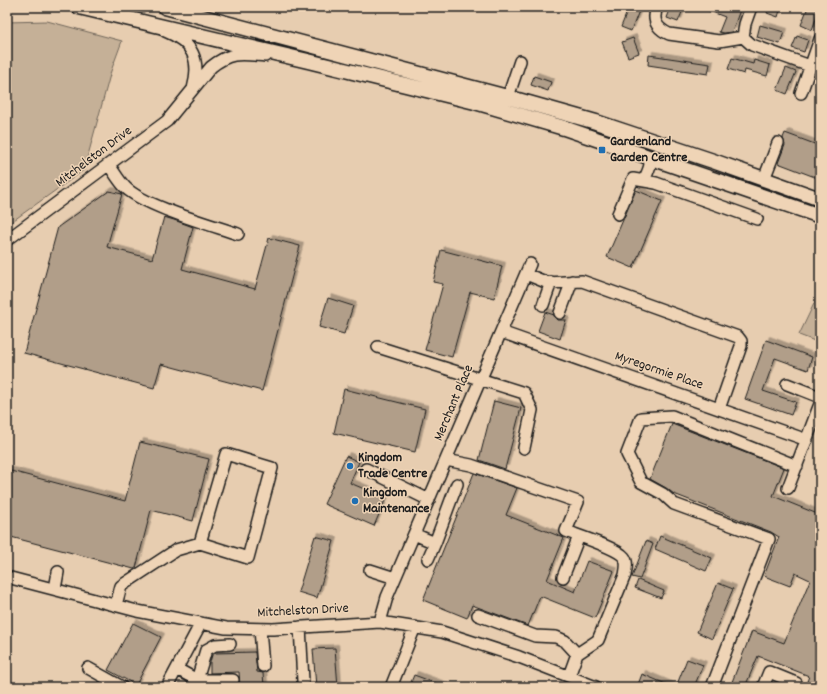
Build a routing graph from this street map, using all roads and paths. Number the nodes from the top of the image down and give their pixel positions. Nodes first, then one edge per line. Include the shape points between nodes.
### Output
1 (80, 7) edge
2 (165, 7) edge
3 (657, 7) edge
4 (751, 7) edge
5 (105, 12) junction
6 (743, 37) junction
7 (820, 39) edge
8 (308, 61) junction
9 (520, 61) dead end
10 (810, 66) junction
11 (192, 91) junction
12 (801, 93) dead end
13 (508, 97) junction
14 (778, 143) dead end
15 (647, 160) junction
16 (109, 165) junction
17 (764, 179) junction
18 (644, 180) junction
19 (820, 199) edge
20 (618, 214) dead end
21 (820, 216) edge
22 (757, 219) dead end
23 (238, 234) dead end
24 (7, 240) edge
25 (530, 264) dead end
26 (526, 274) junction
27 (572, 281) junction
28 (551, 282) junction
29 (543, 305) dead end
30 (560, 312) dead end
31 (501, 332) junction
32 (378, 346) dead end
33 (481, 378) junction
34 (787, 384) dead end
35 (820, 397) edge
36 (719, 408) junction
37 (819, 409) edge
38 (807, 440) junction
39 (524, 448) dead end
40 (446, 460) junction
41 (798, 463) junction
42 (366, 470) dead end
43 (457, 484) dead end
44 (788, 488) dead end
45 (429, 500) junction
46 (414, 534) junction
47 (579, 536) junction
48 (200, 543) junction
49 (435, 543) junction
50 (428, 559) dead end
51 (370, 570) dead end
52 (58, 572) dead end
53 (7, 577) edge
54 (564, 577) dead end
55 (395, 578) junction
56 (55, 589) junction
57 (116, 605) junction
58 (478, 615) dead end
59 (380, 622) junction
60 (201, 623) junction
61 (300, 627) junction
62 (414, 627) junction
63 (260, 628) junction
64 (230, 644) dead end
65 (577, 654) junction
66 (263, 666) dead end
67 (88, 668) dead end
68 (177, 669) junction
69 (569, 676) junction
70 (197, 680) junction
71 (233, 680) dead end
72 (304, 681) dead end
73 (122, 687) edge
74 (167, 687) edge
75 (390, 687) edge
76 (596, 687) edge
77 (712, 687) edge
78 (763, 687) edge
79 (794, 687) edge

1 - 5 main road
2 - 13 main road
3 - 6 street via 654,19 656,25 669,34 719,40
4 - 6 street
5 - 8 main road
5 - 11 street via 166,31 182,40 196,59
6 - 10 street via 752,45
7 - 10 street
8 - 11 street, Mitchelston Drive via 234,54 211,67
8 - 15 main road via 475,102 564,128
9 - 13 street
10 - 12 street
11 - 16 street, Mitchelston Drive via 167,121
13 - 17 main road via 596,122
14 - 17 street
15 - 18 street
15 - 21 main road via 675,165
16 - 23 street via 126,188 138,196 178,214
16 - 24 street, Mitchelston Drive
17 - 19 main road
18 - 20 street via 633,179
18 - 22 street
25 - 26 street, Merchant Place
26 - 28 street
26 - 31 street, Merchant Place
27 - 28 street
27 - 30 street
27 - 36 street via 582,281 738,337 741,346
28 - 29 street
31 - 33 street, Merchant Place
31 - 36 street, Myregormie Place
32 - 33 street
33 - 39 street via 524,393 532,410
33 - 40 street, Merchant Place
34 - 35 street
36 - 38 street, Myregormie Place
37 - 38 street
38 - 41 street
40 - 45 street, Merchant Place
40 - 47 street via 471,465 578,502 566,531
41 - 44 street
41 - 77 street via 672,416 641,418 627,454 641,482 663,494 674,504 769,540
42 - 45 street
43 - 49 street
45 - 46 street, Merchant Place
46 - 49 street
46 - 55 street, Merchant Place
47 - 54 street
47 - 65 street via 617,551 624,557 627,566 598,640
48 - 48 street via 226,454 272,468 248,558
48 - 57 street via 176,550 121,586
49 - 50 street
51 - 55 street
52 - 56 street
53 - 56 street, Mitchelston Drive
55 - 59 street, Merchant Place
56 - 57 street, Mitchelston Drive
57 - 60 street, Mitchelston Drive
58 - 65 street via 535,636 556,637 565,641
59 - 61 street, Mitchelston Drive
59 - 62 street, Mitchelston Drive
60 - 63 street, Mitchelston Drive via 226,628
60 - 68 street
61 - 63 street, Mitchelston Drive
61 - 72 street
62 - 69 street, Mitchelston Drive via 442,632
62 - 75 street
63 - 66 street
64 - 70 street via 215,645 206,650
65 - 69 street
67 - 73 street
68 - 70 street
68 - 74 street
69 - 76 street, Mitchelston Drive
70 - 71 street
78 - 79 street via 769,672 796,683

